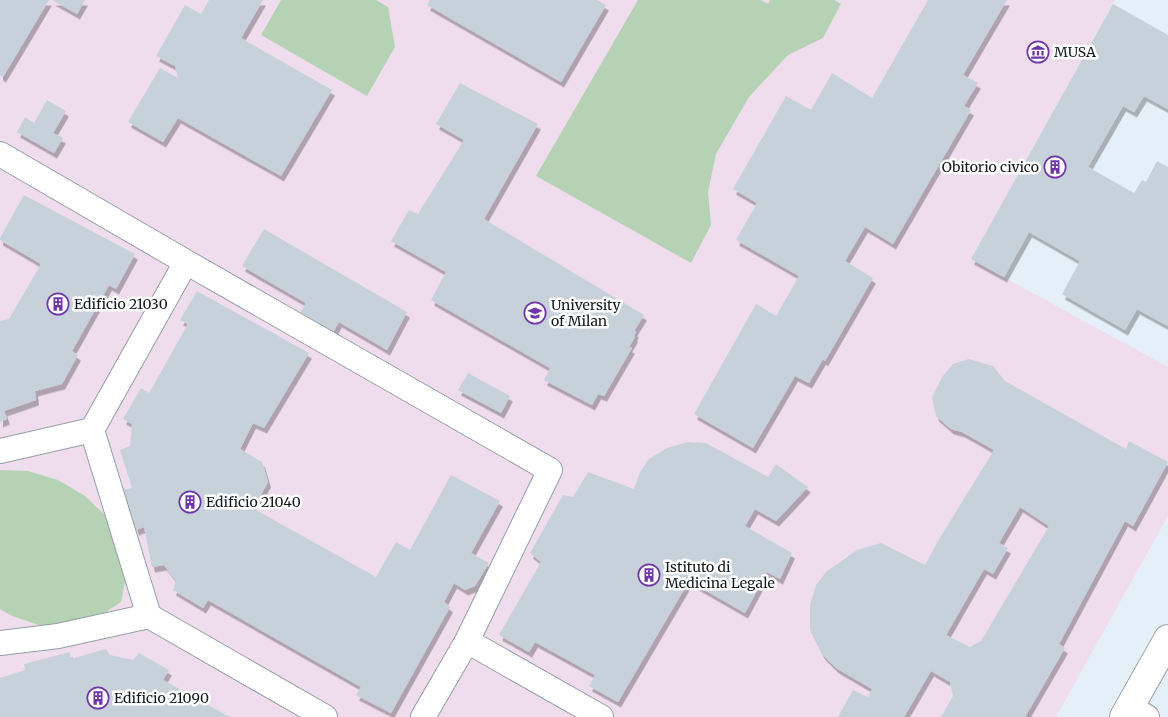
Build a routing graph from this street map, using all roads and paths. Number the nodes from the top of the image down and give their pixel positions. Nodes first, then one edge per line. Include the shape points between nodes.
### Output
1 (0, 154) edge
2 (186, 262) junction
3 (92, 430) junction
4 (0, 451) edge
5 (149, 616) junction
6 (1168, 640) edge
7 (467, 641) junction
8 (0, 643) edge
9 (1134, 714) edge
10 (325, 717) edge
11 (423, 717) edge
12 (601, 717) edge

1 - 2 lane
2 - 3 lane
2 - 7 lane via 550,470
3 - 4 lane
3 - 5 lane
5 - 8 lane via 58,636
5 - 10 lane
6 - 9 street
7 - 11 lane
7 - 12 lane

